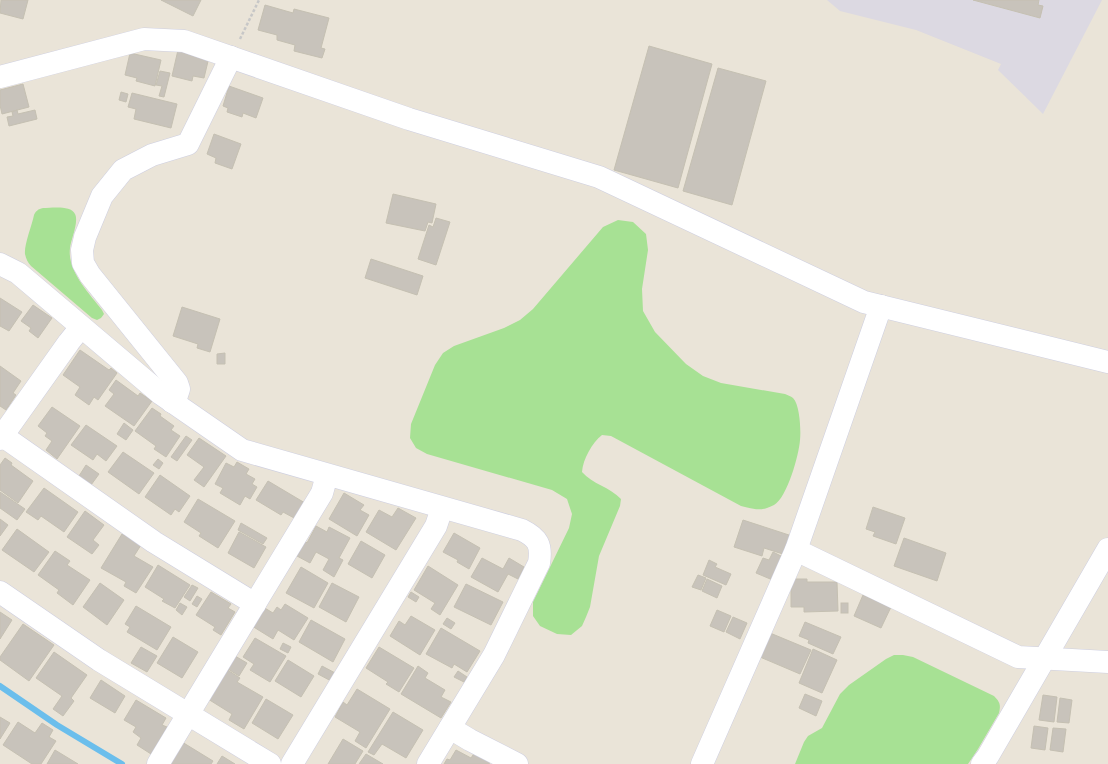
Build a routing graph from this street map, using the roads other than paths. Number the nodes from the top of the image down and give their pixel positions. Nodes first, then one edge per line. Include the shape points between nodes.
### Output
1 (231, 57) junction
2 (0, 77) edge
3 (0, 264) edge
4 (881, 306) junction
5 (81, 327) junction
6 (1108, 362) edge
7 (172, 402) junction
8 (1, 436) edge
9 (327, 475) junction
10 (442, 508) junction
11 (1108, 549) edge
12 (796, 550) junction
13 (0, 592) edge
14 (255, 604) junction
15 (1044, 659) junction
16 (1108, 662) edge
17 (188, 714) junction
18 (450, 728) junction
19 (158, 764) edge
20 (270, 764) edge
21 (292, 764) edge
22 (428, 764) edge
23 (518, 764) edge
24 (702, 764) edge
25 (982, 764) edge

1 - 2 street via 184,41 144,38
1 - 4 street via 409,119 599,177 864,302
1 - 7 street via 188,144 152,155 123,170 102,196 82,250 83,263 90,275 177,383 179,389
3 - 5 street via 18,273
4 - 6 street
4 - 12 street
5 - 7 street
5 - 8 street
7 - 9 street via 242,450
8 - 14 street via 154,542
9 - 10 street
9 - 14 street via 322,493
10 - 18 street via 522,530 532,535 541,553 539,563 494,655
10 - 21 street via 436,526
11 - 15 street
12 - 15 street via 1018,657
12 - 24 street
13 - 17 street via 99,660
14 - 17 street
15 - 16 street
15 - 25 street
17 - 19 street
17 - 20 street
18 - 22 street
18 - 23 street

